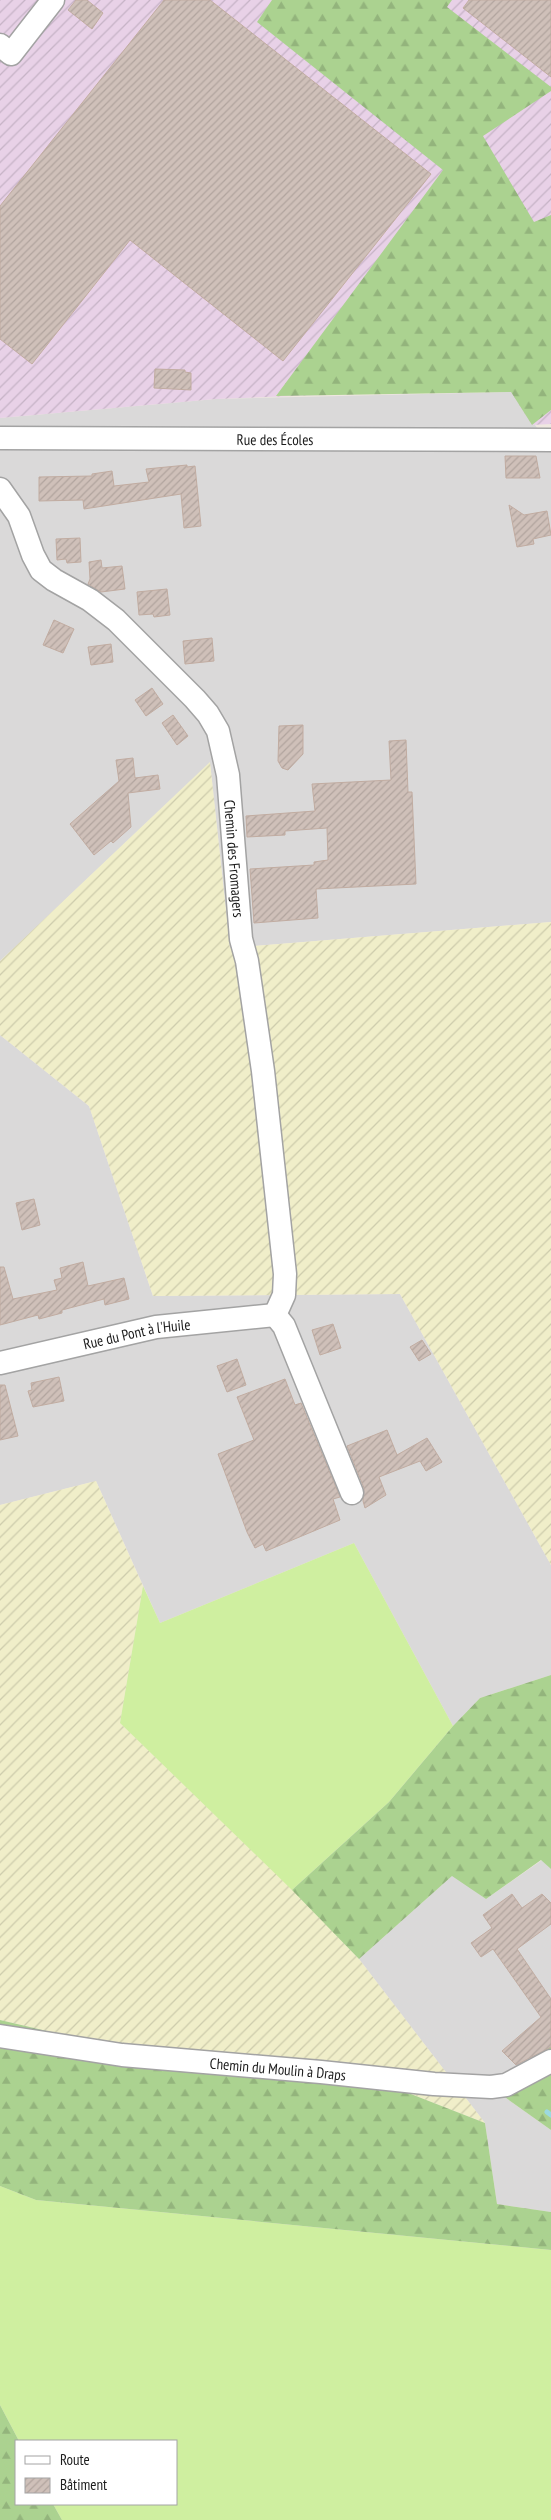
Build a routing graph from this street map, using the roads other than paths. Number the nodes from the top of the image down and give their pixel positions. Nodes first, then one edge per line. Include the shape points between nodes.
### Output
1 (53, 0) edge
2 (0, 45) edge
3 (0, 438) edge
4 (551, 440) edge
5 (0, 489) edge
6 (275, 1315) junction
7 (0, 1363) edge
8 (352, 1493) dead end
9 (0, 2036) edge
10 (551, 2061) edge

1 - 2 street via 11,54
3 - 4 street, Rue des Écoles
5 - 6 street, Chemin des Fromagers via 19,516 41,570 116,620 195,699 218,731 228,775 241,939 249,970 281,1231 284,1295
6 - 7 street, Rue du Pont à l'Huile via 156,1328
6 - 8 street via 284,1326
9 - 10 street, Chemin du Moulin à Draps via 122,2055 482,2086 506,2085

